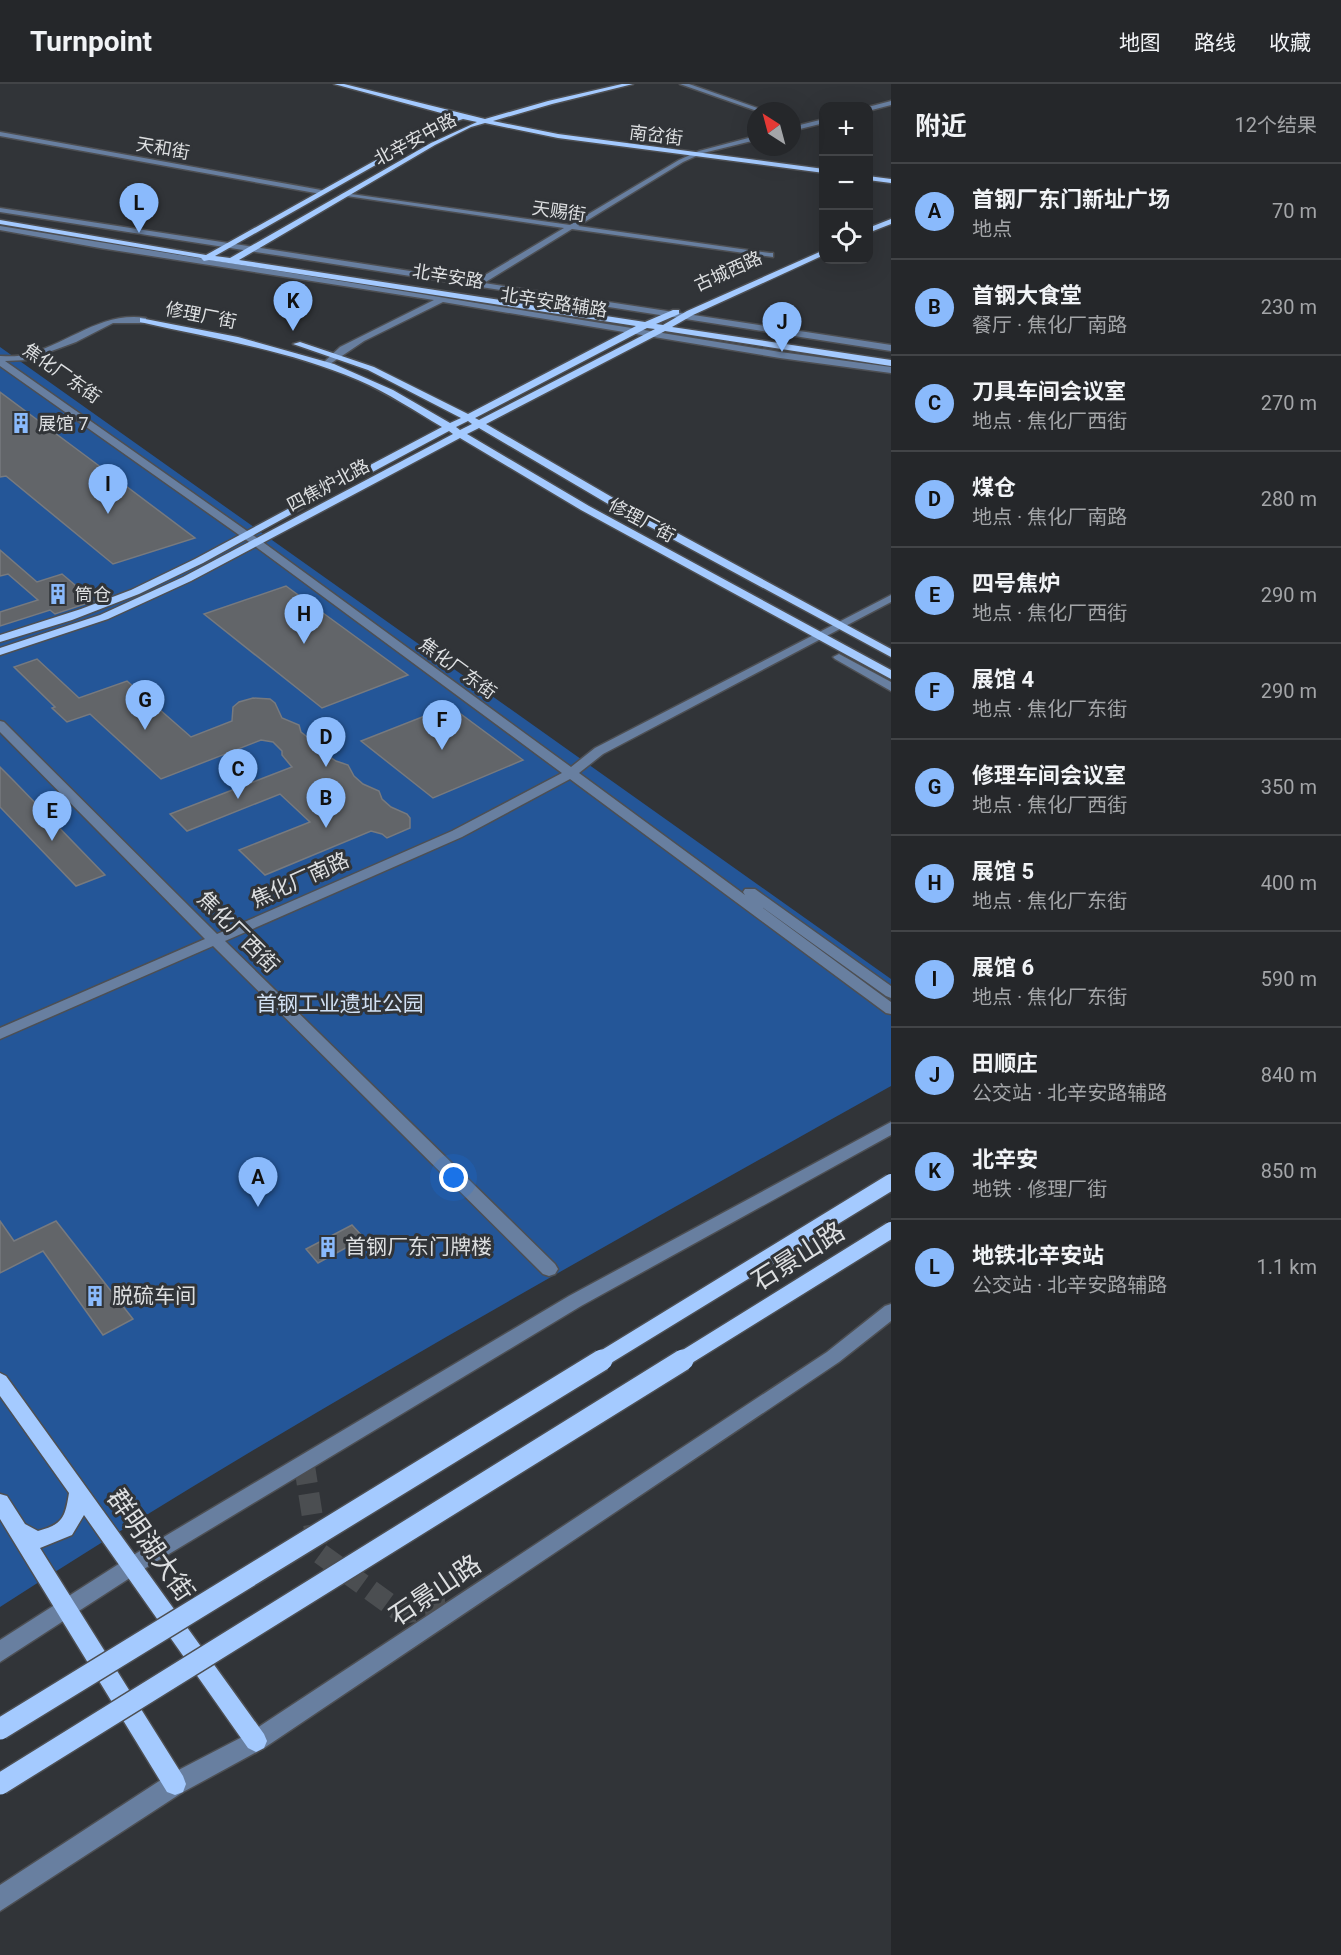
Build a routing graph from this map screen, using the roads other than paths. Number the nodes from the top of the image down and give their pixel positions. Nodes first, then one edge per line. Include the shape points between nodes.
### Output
1 (337, 84) edge
2 (364, 84) edge
3 (592, 84) edge
4 (630, 84) edge
5 (683, 84) edge
6 (541, 96) dead end
7 (891, 103) edge
8 (448, 104) dead end
9 (747, 106) edge
10 (459, 107) dead end
11 (873, 108) edge
12 (479, 112) junction
13 (464, 117) junction
14 (496, 117) junction
15 (485, 121) junction
16 (819, 122) edge
17 (801, 124) edge
18 (806, 125) junction
19 (801, 126) edge
20 (0, 134) edge
21 (747, 140) edge
22 (698, 154) junction
23 (819, 169) edge
24 (873, 176) edge
25 (891, 176) edge
26 (873, 177) edge
27 (891, 181) edge
28 (321, 192) junction
29 (344, 195) junction
30 (0, 212) edge
31 (891, 215) edge
32 (891, 221) edge
33 (0, 222) edge
34 (873, 223) edge
35 (0, 228) edge
36 (567, 228) junction
37 (873, 229) edge
38 (44, 235) junction
39 (226, 244) junction
40 (819, 248) edge
41 (250, 249) junction
42 (218, 250) junction
43 (240, 254) junction
44 (819, 254) edge
45 (770, 255) dead end
46 (204, 259) junction
47 (232, 260) junction
48 (479, 283) junction
49 (400, 285) junction
50 (466, 290) junction
51 (442, 299) junction
52 (685, 316) junction
53 (674, 318) junction
54 (143, 320) junction
55 (662, 324) junction
56 (645, 325) junction
57 (632, 331) junction
58 (654, 334) junction
59 (339, 355) junction
60 (891, 355) edge
61 (2, 357) edge
62 (327, 363) junction
63 (891, 370) edge
64 (466, 418) junction
65 (478, 425) junction
66 (449, 427) junction
67 (461, 434) junction
68 (254, 537) junction
69 (891, 598) edge
70 (838, 625) junction
71 (820, 634) junction
72 (0, 639) edge
73 (0, 652) edge
74 (891, 654) edge
75 (839, 657) dead end
76 (891, 675) edge
77 (891, 687) edge
78 (0, 725) edge
79 (575, 771) junction
80 (216, 940) junction
81 (891, 993) edge
82 (891, 1009) edge
83 (0, 1034) edge
84 (891, 1128) edge
85 (891, 1182) edge
86 (891, 1230) edge
87 (549, 1269) dead end
88 (891, 1311) edge
89 (0, 1381) edge
90 (79, 1490) junction
91 (0, 1502) edge
92 (15, 1529) junction
93 (132, 1566) junction
94 (67, 1609) junction
95 (0, 1652) edge
96 (0, 1729) edge
97 (256, 1741) junction
98 (0, 1784) edge
99 (175, 1784) junction
100 (0, 1899) edge

1 - 13 main road, 南岔街
2 - 8 main road
3 - 6 main road
4 - 14 main road, 北辛安中路
5 - 9 street
7 - 11 street
10 - 12 main road, 南岔街
12 - 13 main road, 北辛安中路
12 - 14 main road, 南岔街
13 - 15 main road, 南岔街
13 - 28 main road, 北辛安中路 via 446,123
14 - 15 main road, 北辛安中路
14 - 22 main road, 南岔街 via 591,138
15 - 22 main road, 南岔街 via 558,136
15 - 29 main road, 北辛安中路 via 448,136
16 - 18 street
17 - 18 street
18 - 19 street
20 - 28 street, 天和街
21 - 22 street
22 - 23 main road, 南岔街
22 - 36 street
24 - 25 main road
26 - 27 main road
28 - 39 main road, 北辛安中路
29 - 36 street, 天赐街
29 - 41 main road, 北辛安中路
30 - 39 street, 北辛安路辅路
30 - 42 main road, 北辛安路 via 24,220
31 - 34 main road
32 - 37 main road
33 - 38 street
33 - 46 main road, 北辛安路
35 - 38 street, 北辛安路辅路
36 - 45 street, 天赐街
36 - 48 street
38 - 46 street, 北辛安路辅路
39 - 41 street, 北辛安路辅路
39 - 42 main road, 北辛安中路
40 - 53 main road, 古城西路
41 - 43 main road, 北辛安中路
41 - 48 street, 北辛安路辅路
42 - 43 main road, 北辛安路
42 - 46 main road, 北辛安中路
43 - 47 main road, 北辛安中路
43 - 50 main road, 北辛安路
44 - 52 main road, 古城西路
46 - 47 main road, 北辛安路
46 - 51 street, 北辛安路辅路
47 - 49 main road, 北辛安路
48 - 50 street
48 - 53 street, 北辛安路辅路
49 - 51 street
49 - 56 main road, 北辛安路
50 - 55 main road, 北辛安路
51 - 57 street, 北辛安路辅路
51 - 59 street via 361,339
52 - 53 main road, 古城西路
52 - 60 street via 841,340
53 - 55 main road, 古城西路
53 - 60 main road
54 - 59 main road, 修理厂街 via 154,313
54 - 61 street via 111,321 24,358
54 - 62 main road, 修理厂街 via 252,342
55 - 56 main road, 北辛安路
55 - 58 main road, 四焦炉北路
55 - 60 main road, 北辛安路
56 - 57 main road, 四焦炉北路
57 - 58 street, 北辛安路辅路
57 - 64 main road, 四焦炉北路
58 - 63 street, 北辛安路辅路
58 - 65 main road, 四焦炉北路
59 - 62 street
59 - 64 main road, 修理厂街 via 397,380
61 - 68 street, 焦化厂东街
62 - 66 main road, 修理厂街 via 390,392
64 - 65 main road, 修理厂街
64 - 66 main road, 四焦炉北路
65 - 67 main road, 四焦炉北路
65 - 70 main road, 修理厂街
66 - 67 main road, 修理厂街
66 - 68 main road, 四焦炉北路
67 - 68 main road, 四焦炉北路
67 - 71 main road, 修理厂街 via 585,508
68 - 72 main road, 四焦炉北路 via 93,609
68 - 73 main road, 四焦炉北路 via 177,584 104,617
68 - 79 street, 焦化厂东街
69 - 70 street, 焦化厂南路
70 - 71 street, 焦化厂南路
70 - 74 main road, 修理厂街
71 - 76 main road, 修理厂街
71 - 79 street, 焦化厂南路 via 599,751
75 - 77 street
78 - 80 street, 焦化厂西街
79 - 80 street, 焦化厂南路 via 457,834
79 - 81 street, 焦化厂东街
79 - 82 street, 焦化厂东街
80 - 83 street, 焦化厂南路
80 - 87 street, 焦化厂西街
84 - 93 street via 575,1301
85 - 96 main road, 石景山路, bridge
86 - 98 main road, 石景山路, bridge
88 - 97 street, 石景山路 via 833,1357
89 - 90 main road, 群明湖大街
90 - 92 main road via 75,1516 63,1533 37,1540
90 - 93 main road, 群明湖大街
91 - 92 main road
92 - 94 main road
93 - 94 street
93 - 97 main road, 群明湖大街
94 - 95 street
94 - 99 main road
97 - 99 street, 石景山路
99 - 100 street, 石景山路

